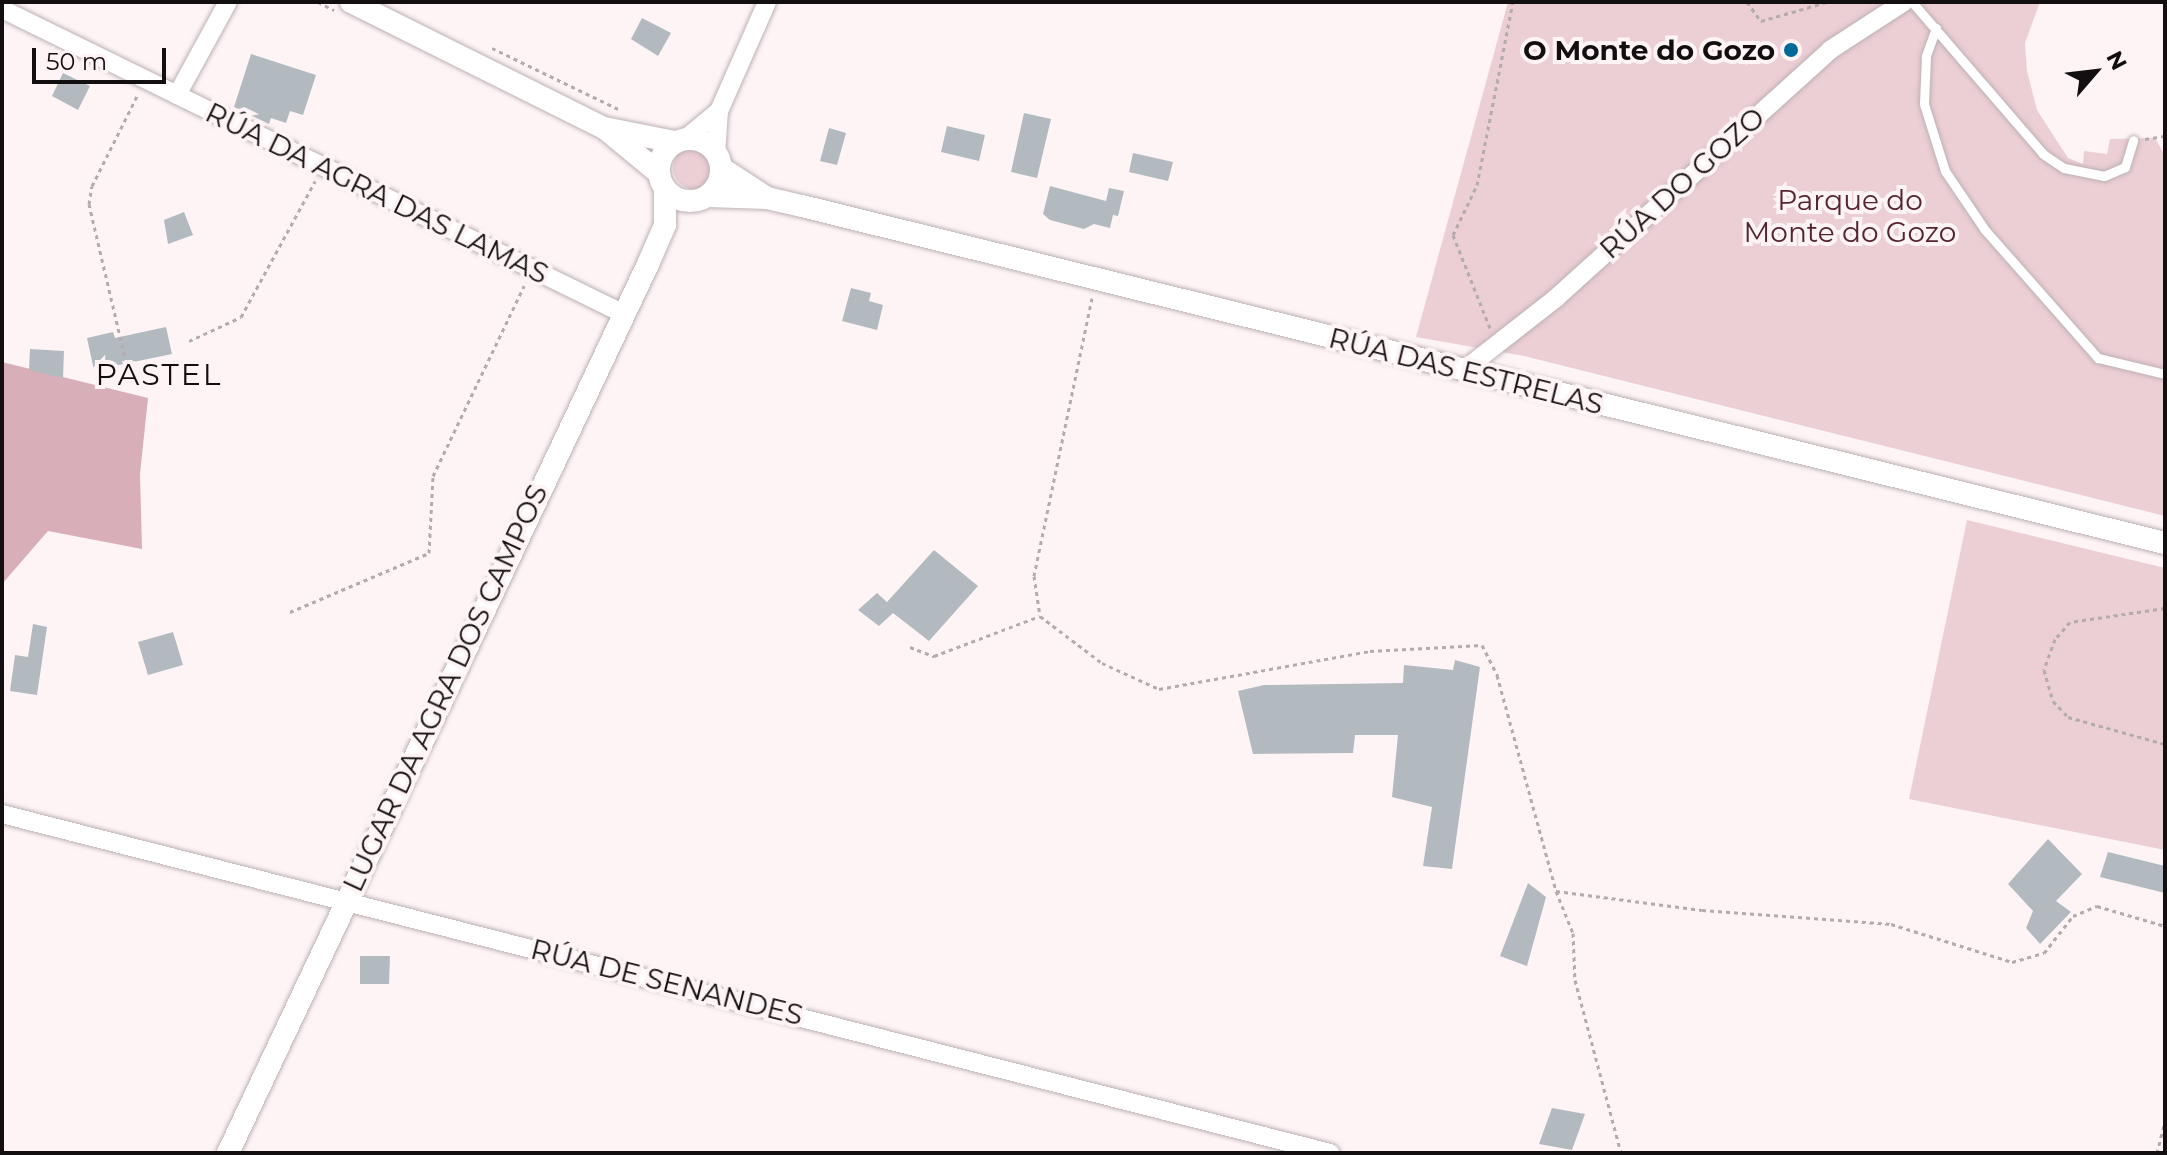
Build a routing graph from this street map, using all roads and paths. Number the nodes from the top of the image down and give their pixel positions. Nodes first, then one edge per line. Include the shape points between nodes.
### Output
1 (228, 2) edge
2 (318, 2) edge
3 (767, 2) edge
4 (1513, 2) edge
5 (1747, 2) edge
6 (1803, 2) edge
7 (1827, 2) edge
8 (1904, 2) edge
9 (1912, 2) edge
10 (347, 8) edge
11 (2, 9) edge
12 (1809, 9) junction
13 (1936, 28) junction
14 (482, 43) dead end
15 (145, 80) junction
16 (177, 95) junction
17 (719, 111) junction
18 (631, 115) dead end
19 (604, 128) junction
20 (2165, 136) edge
21 (680, 140) junction
22 (2133, 140) joint
23 (719, 160) junction
24 (323, 164) junction
25 (662, 181) junction
26 (767, 198) junction
27 (700, 199) junction
28 (665, 225) junction
29 (533, 269) junction
30 (1089, 306) dead end
31 (624, 314) junction
32 (189, 341) dead end
33 (1497, 346) junction
34 (1464, 370) junction
35 (2165, 374) edge
36 (119, 382) dead end
37 (2165, 543) edge
38 (2165, 608) edge
39 (290, 612) dead end
40 (1040, 616) junction
41 (910, 647) dead end
42 (2165, 744) edge
43 (2, 814) edge
44 (1556, 891) junction
45 (344, 901) junction
46 (2165, 926) edge
47 (2165, 1120) edge
48 (228, 1153) edge
49 (1330, 1153) edge
50 (1621, 1153) edge
51 (2157, 1153) edge

1 - 16 street
2 - 10 path
3 - 17 street
4 - 33 path via 1477,185 1453,235
5 - 12 path via 1761,21
6 - 12 path
7 - 12 path
8 - 33 street, RÚA DO GOZO via 1830,50
9 - 13 lane
10 - 19 street
11 - 15 street, RÚA DA AGRA DAS LAMAS
13 - 22 lane via 2043,154 2064,168 2104,176 2125,167
13 - 35 lane via 1926,56 1924,104 1945,171 1985,230 2098,358
14 - 18 path
15 - 16 street, RÚA DA AGRA DAS LAMAS
15 - 36 path via 92,186 89,204 130,379
16 - 24 street, RÚA DA AGRA DAS LAMAS
17 - 21 street
17 - 23 street
19 - 21 street
19 - 25 street
20 - 22 path
21 - 23 street via 703,141
21 - 25 street via 661,157
23 - 26 street, RÚA DAS ESTRELAS
23 - 27 street via 718,185
24 - 29 street, RÚA DA AGRA DAS LAMAS
24 - 32 path via 241,317
25 - 27 street
25 - 28 street, LUGAR DA AGRA DOS CAMPOS
26 - 27 street, RÚA DAS ESTRELAS
26 - 34 street, RÚA DAS ESTRELAS
27 - 28 street, LUGAR DA AGRA DOS CAMPOS
28 - 31 street, LUGAR DA AGRA DOS CAMPOS
29 - 31 street, RÚA DA AGRA DAS LAMAS
29 - 39 path via 433,476 429,553
30 - 40 path via 1034,576
31 - 45 street, LUGAR DA AGRA DOS CAMPOS
33 - 34 street, RÚA DO GOZO
34 - 37 street, RÚA DAS ESTRELAS
38 - 42 path via 2070,622 2055,639 2044,670 2053,701 2068,717
40 - 41 path via 934,656
40 - 44 path via 1102,663 1159,689 1370,651 1482,645 1497,675
43 - 45 street, RÚA DE SENANDES
44 - 46 path via 1702,910 1891,924 2012,962 2044,953 2073,916 2097,906
44 - 50 path via 1573,933 1575,980
45 - 48 street, LUGAR DA AGRA DOS CAMPOS
45 - 49 street, RÚA DE SENANDES
47 - 51 path

